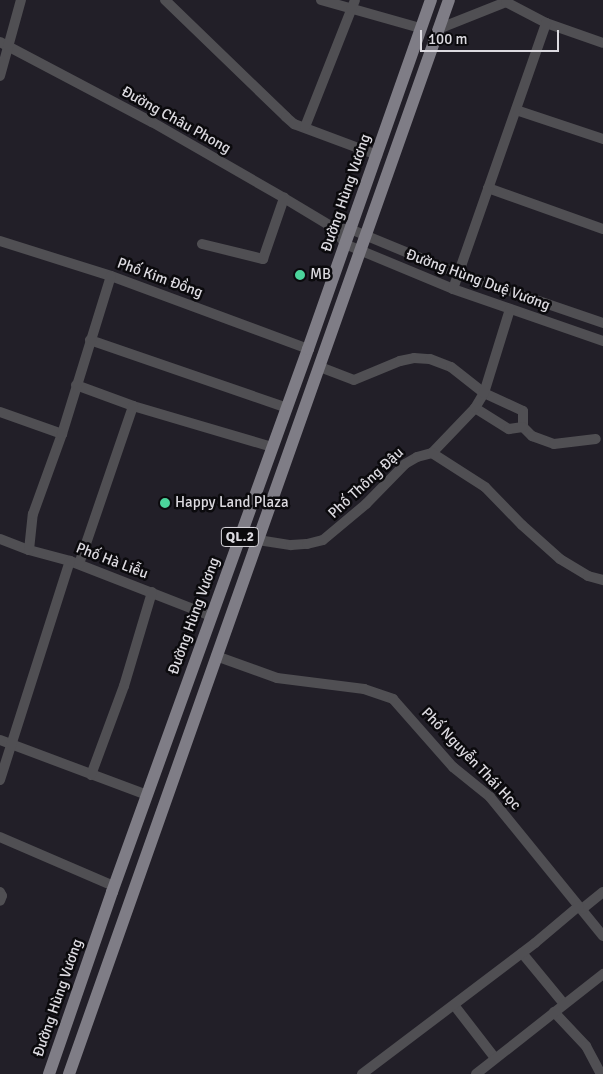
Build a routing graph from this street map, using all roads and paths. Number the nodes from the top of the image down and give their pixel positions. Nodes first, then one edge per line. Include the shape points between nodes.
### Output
1 (21, 0) edge
2 (165, 0) edge
3 (321, 0) edge
4 (431, 0) edge
5 (449, 0) edge
6 (353, 4) edge
7 (546, 23) junction
8 (420, 28) junction
9 (438, 29) junction
10 (603, 43) edge
11 (4, 44) edge
12 (0, 76) edge
13 (516, 110) junction
14 (305, 127) junction
15 (603, 139) edge
16 (377, 155) junction
17 (488, 188) junction
18 (284, 198) junction
19 (334, 228) junction
20 (350, 229) junction
21 (603, 229) edge
22 (366, 236) junction
23 (0, 241) edge
24 (202, 244) dead end
25 (345, 244) junction
26 (360, 251) junction
27 (457, 273) junction
28 (111, 276) junction
29 (453, 289) junction
30 (510, 309) junction
31 (603, 323) edge
32 (90, 340) junction
33 (603, 341) edge
34 (308, 349) junction
35 (320, 367) junction
36 (76, 385) junction
37 (484, 393) junction
38 (133, 406) junction
39 (287, 408) junction
40 (475, 408) junction
41 (0, 412) edge
42 (523, 427) junction
43 (62, 434) junction
44 (596, 439) dead end
45 (272, 448) junction
46 (432, 453) junction
47 (0, 539) edge
48 (258, 540) junction
49 (29, 550) junction
50 (74, 563) junction
51 (603, 580) edge
52 (152, 592) junction
53 (211, 616) junction
54 (216, 656) junction
55 (178, 707) junction
56 (196, 714) junction
57 (0, 740) edge
58 (12, 745) junction
59 (91, 775) junction
60 (0, 780) edge
61 (147, 795) junction
62 (0, 837) edge
63 (114, 886) junction
64 (0, 892) edge
65 (603, 892) edge
66 (0, 901) edge
67 (581, 907) junction
68 (603, 936) edge
69 (522, 952) junction
70 (603, 974) edge
71 (564, 1004) junction
72 (454, 1005) junction
73 (554, 1012) junction
74 (495, 1058) junction
75 (375, 1070) edge
76 (49, 1074) edge
77 (69, 1074) edge
78 (362, 1074) edge
79 (476, 1074) edge
80 (601, 1074) edge

1 - 11 street
2 - 14 street via 286,117
3 - 6 street
4 - 8 main road, Đường Hùng Vương / QL.2
5 - 9 main road, QL.2
6 - 8 street
6 - 14 street
7 - 9 street via 506,2
7 - 10 street
7 - 13 street
8 - 16 main road, Đường Hùng Vương / QL.2
9 - 22 main road, QL.2
11 - 12 street
11 - 18 street, Đường Châu Phong via 152,122
13 - 15 street
13 - 17 street
14 - 16 street
16 - 20 main road, Đường Hùng Vương / QL.2
17 - 21 street
17 - 27 street
18 - 19 street, Đường Châu Phong
18 - 24 street via 263,259
19 - 20 street, Đường Châu Phong
19 - 25 street, Đường Châu Phong
20 - 22 street, Đường Hùng Duệ Vương
20 - 25 main road, Đường Hùng Vương / QL.2
22 - 26 main road, QL.2
22 - 27 street, Đường Hùng Duệ Vương
23 - 28 street, Phố Kim Đồng
25 - 26 street, Đường Hùng Duệ Vương
25 - 34 main road, Đường Hùng Vương / QL.2
26 - 29 street, Đường Hùng Duệ Vương
26 - 35 main road, QL.2
27 - 29 street
27 - 31 street, Đường Hùng Duệ Vương
28 - 32 street
28 - 34 street, Phố Kim Đồng
29 - 30 street, Đường Hùng Duệ Vương
30 - 33 street, Đường Hùng Duệ Vương
30 - 37 street
32 - 36 street
32 - 39 street
34 - 39 main road, Đường Hùng Vương / QL.2
35 - 37 street via 354,380 400,361 423,358 451,367
35 - 48 main road, QL.2
36 - 38 street
36 - 43 street
37 - 40 street
37 - 42 street via 523,411
38 - 45 street
38 - 50 street
39 - 45 main road, Đường Hùng Vương / QL.2
40 - 42 street via 509,429
40 - 46 street
41 - 43 street
42 - 44 street via 532,436 554,444
43 - 49 street via 33,514
45 - 53 main road, Đường Hùng Vương / QL.2
46 - 48 street, Phố Thông Đậu via 405,464 366,504 323,540 291,545
46 - 51 street via 485,487 560,559 588,576
47 - 49 street, Phố Hà Liễu
48 - 54 main road, QL.2
49 - 50 street, Phố Hà Liễu
50 - 52 street, Phố Hà Liễu
50 - 58 street
52 - 53 street, Phố Hà Liễu
52 - 59 street via 124,686
53 - 55 main road, Đường Hùng Vương / QL.2
54 - 56 main road, QL.2
54 - 67 street, Phố Nguyễn Thái Học via 277,678 364,689 393,699 453,767 490,797
55 - 56 main road
55 - 61 main road, Đường Hùng Vương / QL.2
56 - 77 main road, QL.2
57 - 58 street
58 - 59 street
58 - 60 street
59 - 61 street
61 - 63 main road, Đường Hùng Vương / QL.2
62 - 63 street
63 - 76 main road, Đường Hùng Vương / QL.2
64 - 66 street
65 - 67 street
67 - 68 street, Phố Nguyễn Thái Học
67 - 69 street
69 - 71 street
69 - 72 street
70 - 71 street
71 - 73 street
72 - 74 street
72 - 75 street
73 - 74 street
73 - 80 street via 586,1046
74 - 79 street
75 - 78 street

